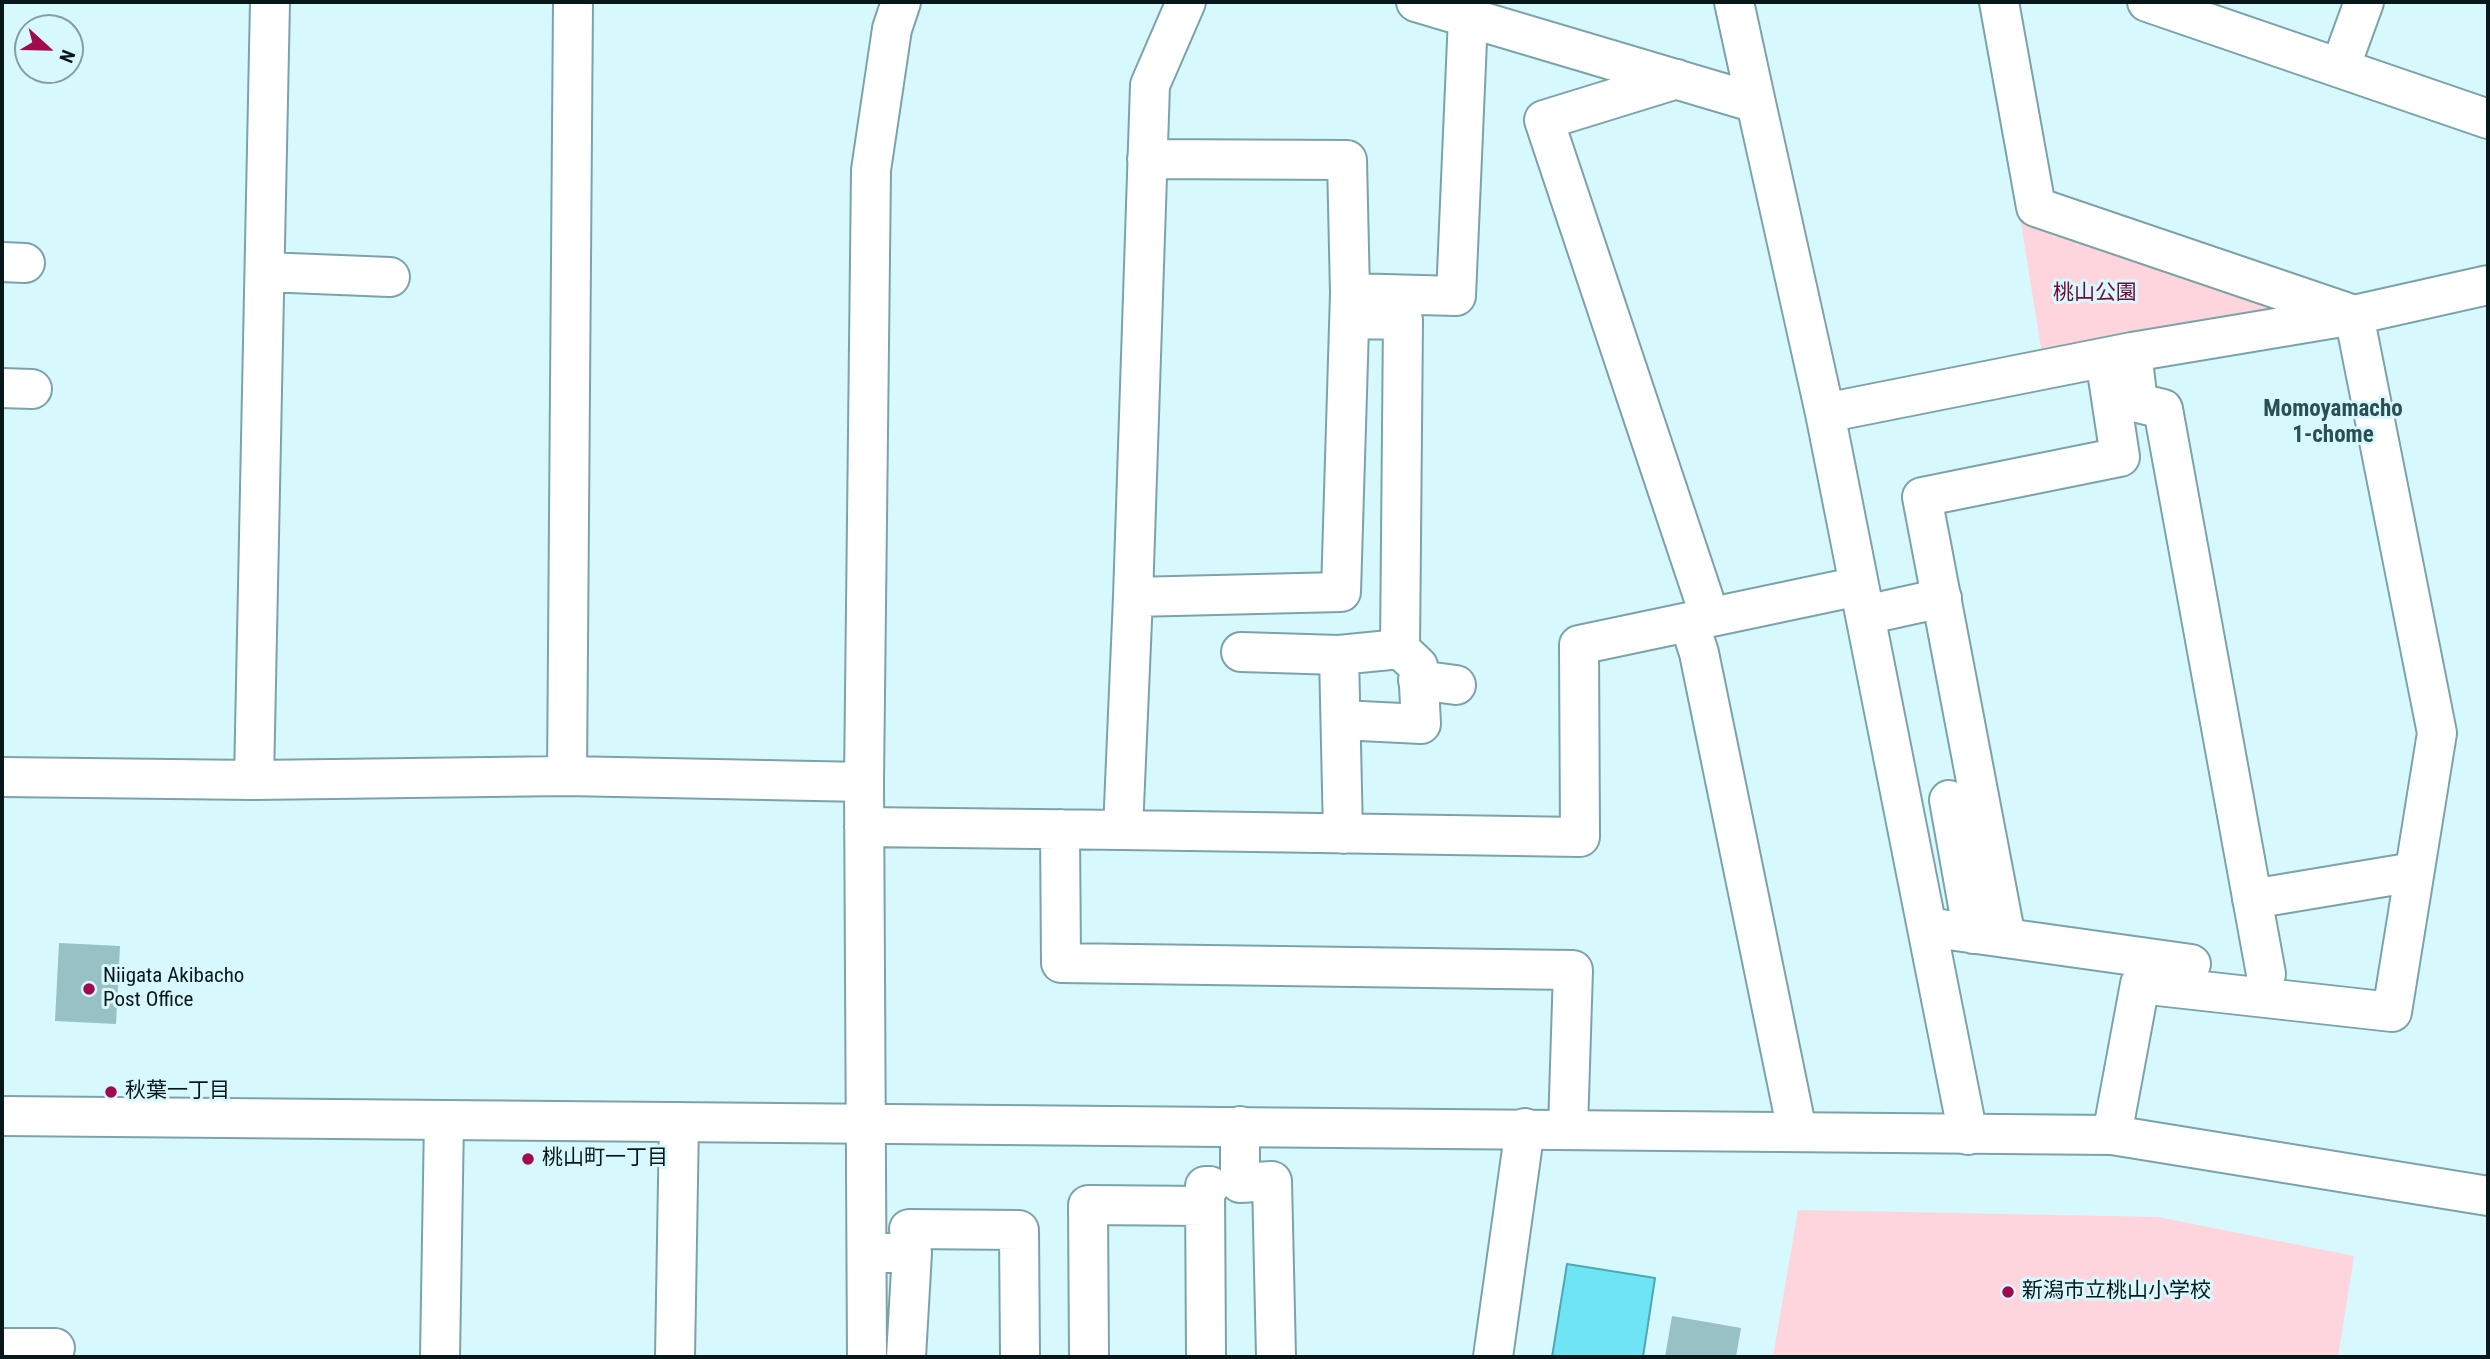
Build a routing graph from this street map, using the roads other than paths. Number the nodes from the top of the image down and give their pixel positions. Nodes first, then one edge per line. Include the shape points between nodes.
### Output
1 (270, 2) edge
2 (573, 2) edge
3 (901, 2) edge
4 (1186, 2) edge
5 (1734, 2) edge
6 (1999, 2) edge
7 (2147, 2) edge
8 (2364, 2) edge
9 (1438, 7) edge
10 (2340, 68) junction
11 (1677, 79) junction
12 (1756, 103) junction
13 (2488, 119) edge
14 (1147, 159) junction
15 (265, 272) junction
16 (390, 277) dead end
17 (2488, 285) edge
18 (1349, 306) junction
19 (2354, 315) junction
20 (2118, 355) junction
21 (1825, 413) junction
22 (1133, 597) junction
23 (1942, 598) junction
24 (1862, 601) junction
25 (1700, 619) junction
26 (1241, 652) dead end
27 (1339, 655) junction
28 (1409, 664) junction
29 (1456, 685) dead end
30 (1341, 720) junction
31 (567, 776) junction
32 (2, 777) edge
33 (254, 780) junction
34 (864, 782) junction
35 (1964, 797) junction
36 (1904, 809) junction
37 (864, 827) junction
38 (1060, 829) junction
39 (1122, 830) junction
40 (1343, 834) junction
41 (2414, 873) junction
42 (2252, 899) junction
43 (1927, 927) junction
44 (1990, 936) junction
45 (2266, 974) junction
46 (2295, 1001) junction
47 (2, 1116) edge
48 (444, 1120) junction
49 (679, 1122) junction
50 (866, 1122) junction
51 (1240, 1126) junction
52 (1525, 1128) junction
53 (1568, 1129) junction
54 (1797, 1131) junction
55 (1968, 1135) junction
56 (2112, 1135) junction
57 (1240, 1183) junction
58 (2488, 1196) edge
59 (1205, 1206) junction
60 (866, 1252) junction
61 (912, 1254) junction
62 (2, 1348) edge
63 (55, 1348) dead end
64 (440, 1357) edge
65 (675, 1357) edge
66 (867, 1357) edge
67 (906, 1357) edge
68 (1020, 1357) edge
69 (1089, 1357) edge
70 (1206, 1357) edge
71 (1276, 1357) edge
72 (1493, 1357) edge

1 - 15 street
2 - 31 street
3 - 34 street via 892,29 870,170
4 - 14 street via 1150,85
5 - 12 street
6 - 19 street via 2036,207
7 - 10 street
8 - 10 street
9 - 11 street
9 - 18 street via 1456,296
10 - 13 street
11 - 12 street
11 - 25 street via 1544,120
12 - 21 street
14 - 18 street via 1347,160
14 - 22 street
15 - 16 street
15 - 33 street
17 - 19 street
18 - 22 street via 1341,592
18 - 28 street via 1403,320
19 - 20 street
19 - 41 street via 2437,733
20 - 21 street
20 - 23 street via 2120,457 1922,497
20 - 42 street via 2138,403 2163,409
21 - 24 street
22 - 39 street
23 - 24 street
23 - 35 street
24 - 25 street
24 - 36 street
25 - 40 street via 1579,645 1580,837
25 - 54 street via 1699,653
26 - 27 street
27 - 28 street
27 - 30 street
28 - 29 street
28 - 30 street via 1421,724
30 - 40 street
31 - 33 street
31 - 34 street
32 - 33 street
34 - 37 street
35 - 36 street
35 - 44 street
36 - 43 street
37 - 38 street
37 - 50 street
38 - 39 street
38 - 53 street via 1061,963 1573,970
39 - 40 street
41 - 42 street
41 - 46 street via 2392,1012
42 - 45 street
43 - 44 street
43 - 55 street
44 - 45 street
45 - 46 street via 2299,979
46 - 56 street via 2140,984
47 - 48 street
48 - 49 street
48 - 64 street
49 - 50 street
49 - 65 street
50 - 51 street
50 - 60 street
51 - 52 street
51 - 57 street
52 - 53 street
52 - 72 street
53 - 54 street
54 - 55 street
55 - 56 street
56 - 58 street
57 - 59 street via 1205,1186
57 - 71 street via 1272,1181
59 - 69 street via 1088,1205
59 - 70 street
60 - 61 street
60 - 66 street
61 - 67 street
61 - 68 street via 909,1229 1019,1230
62 - 63 street

